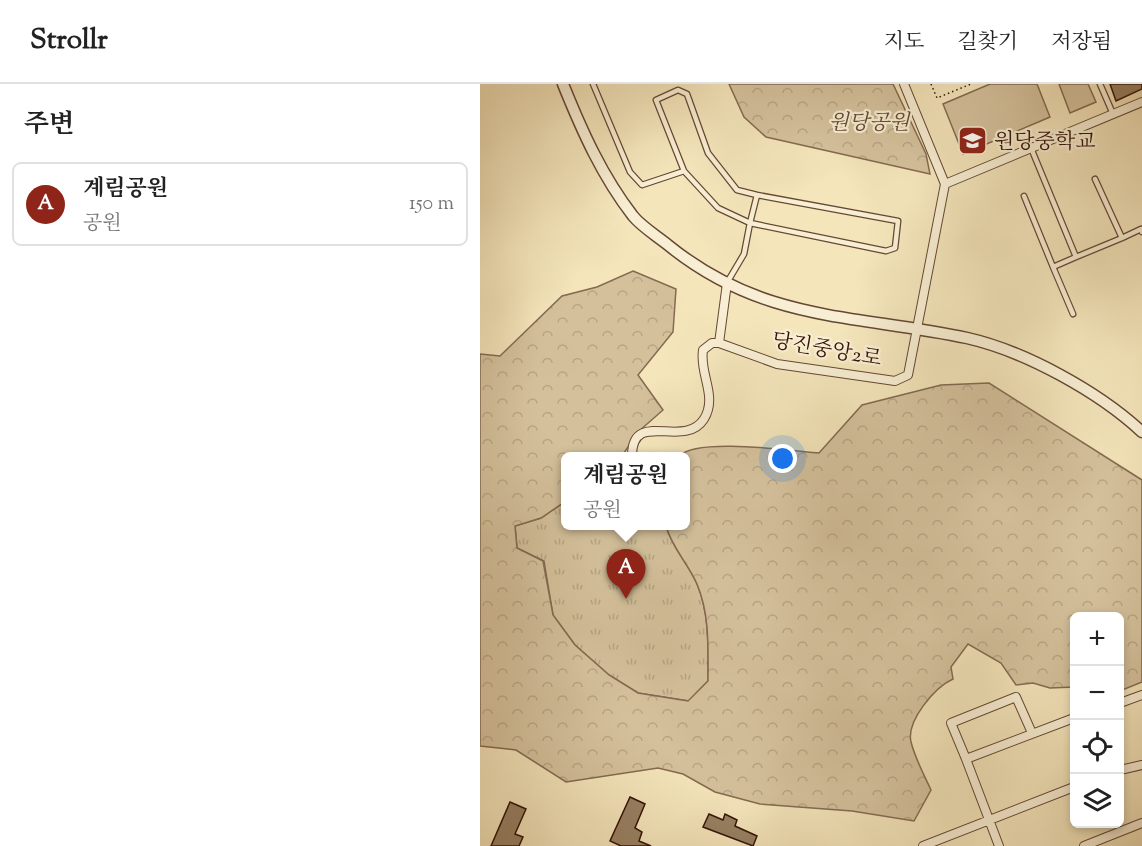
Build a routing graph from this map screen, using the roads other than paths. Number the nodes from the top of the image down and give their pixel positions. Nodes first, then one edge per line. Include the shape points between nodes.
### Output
1 (563, 84) edge
2 (594, 84) edge
3 (904, 84) edge
4 (1101, 84) edge
5 (1142, 102) edge
6 (1113, 114) junction
7 (1031, 148) junction
8 (684, 171) junction
9 (1095, 178) dead end
10 (945, 184) junction
11 (757, 195) junction
12 (1024, 196) dead end
13 (750, 223) junction
14 (1142, 230) edge
15 (1122, 238) junction
16 (1076, 257) junction
17 (1053, 267) junction
18 (727, 283) junction
19 (1073, 314) dead end
20 (917, 330) junction
21 (718, 343) junction
22 (1142, 432) edge
23 (633, 452) edge
24 (1142, 695) edge
25 (1124, 701) edge
26 (1070, 719) edge
27 (1032, 733) junction
28 (966, 759) junction
29 (1142, 765) edge
30 (1124, 769) edge
31 (1070, 789) edge
32 (990, 820) junction
33 (1142, 823) edge
34 (923, 846) edge
35 (999, 846) edge
36 (1084, 846) edge

1 - 18 street, 당진중앙2로 via 591,152 634,218 686,260
2 - 8 lane via 630,172 642,185
3 - 10 street
4 - 6 lane
5 - 6 street
6 - 7 street
7 - 10 street
7 - 16 lane
8 - 11 lane via 656,100 678,90 687,94 708,153 737,190
8 - 13 lane via 718,208
9 - 15 lane
10 - 20 street
11 - 13 lane
11 - 13 lane via 898,221 895,249 886,251
12 - 17 lane
13 - 18 lane via 744,254
14 - 15 lane
15 - 16 lane
16 - 17 lane
17 - 19 lane
18 - 20 street, 당진중앙2로 via 751,296 808,313
18 - 21 street
20 - 21 street, 당진중앙2로 via 908,375 896,381 777,364
20 - 22 street, 당진중앙2로 via 969,338 1025,358 1076,385
21 - 23 street via 703,350 701,360 710,399 705,418 681,434 643,432 635,440
24 - 25 street
26 - 27 street
27 - 28 street
27 - 28 street via 1016,697 951,723
28 - 32 street
29 - 30 street
31 - 32 street
32 - 34 street
32 - 35 street
33 - 36 street

